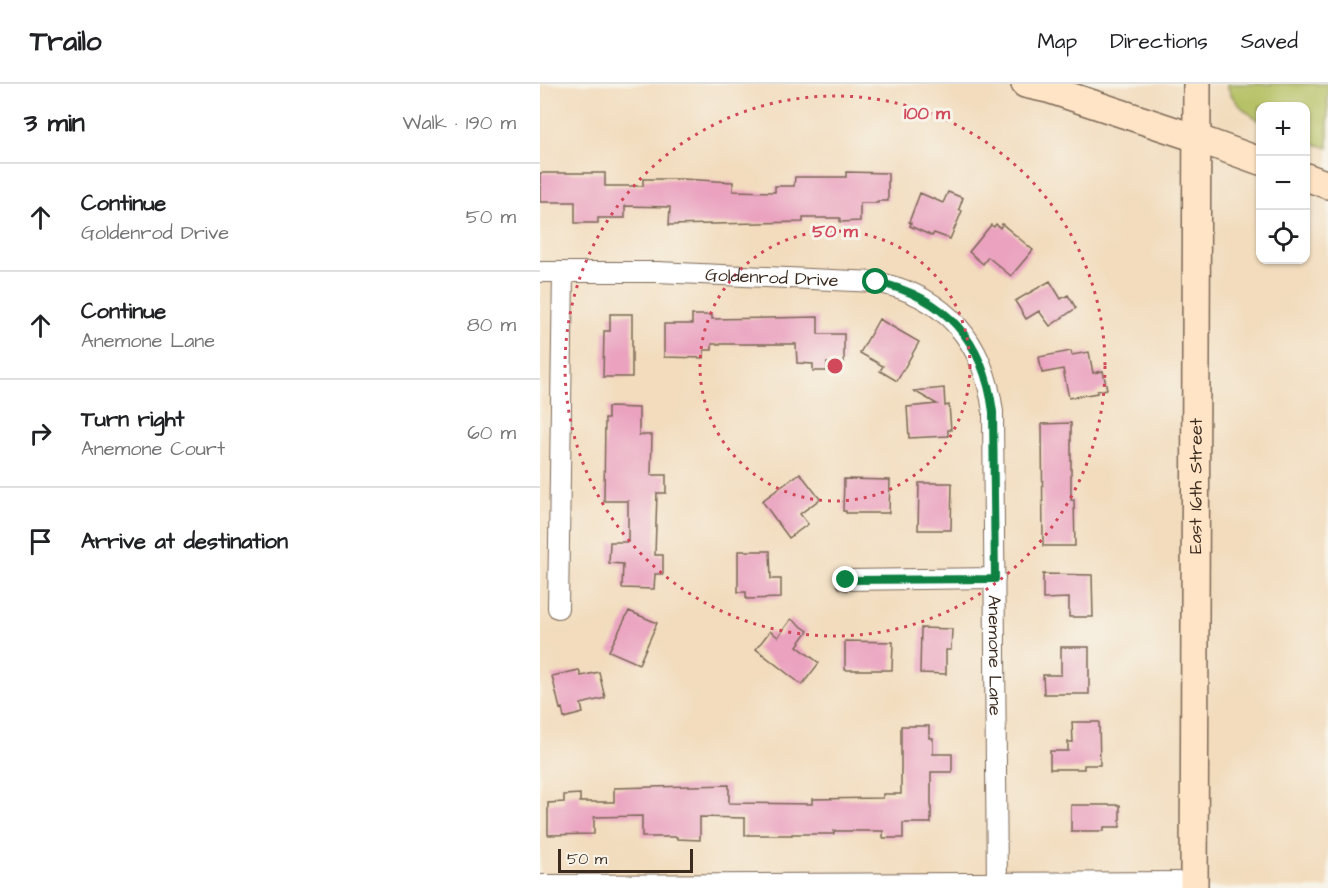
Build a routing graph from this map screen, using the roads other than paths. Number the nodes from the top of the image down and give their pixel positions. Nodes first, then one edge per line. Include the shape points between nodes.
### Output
1 (1025, 84) edge
2 (1197, 84) edge
3 (1196, 138) junction
4 (1256, 160) edge
5 (1310, 179) edge
6 (1328, 185) edge
7 (540, 272) edge
8 (562, 272) junction
9 (977, 355) joint
10 (995, 579) junction
11 (846, 580) dead end
12 (558, 608) dead end
13 (540, 885) edge
14 (997, 885) edge
15 (1194, 885) edge
16 (714, 886) edge

1 - 3 street
2 - 3 street, East 16th Street
3 - 4 street
3 - 15 street, East 16th Street
5 - 6 street
7 - 8 street, Goldenrod Drive
8 - 9 street, Goldenrod Drive via 657,272 876,282 902,288 932,304 952,320
8 - 12 street
9 - 10 street, Anemone Lane via 993,412
10 - 11 street
10 - 14 street, Anemone Lane
13 - 16 street
14 - 15 street
14 - 16 street

